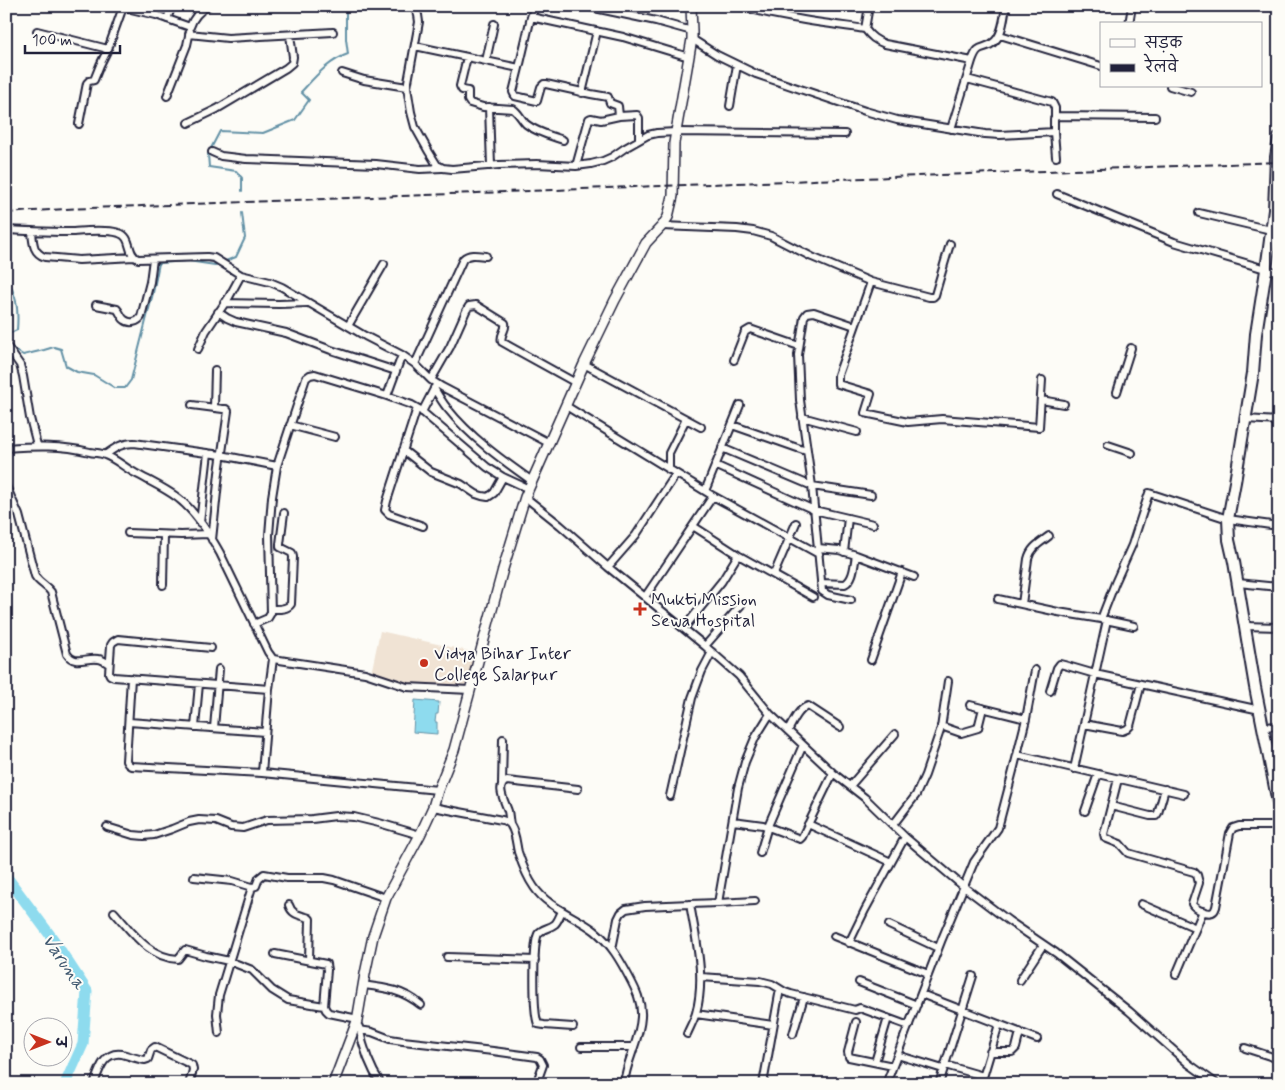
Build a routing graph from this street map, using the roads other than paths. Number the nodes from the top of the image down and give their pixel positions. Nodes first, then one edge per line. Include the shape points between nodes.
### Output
1 (172, 6) edge
2 (208, 6) edge
3 (414, 6) edge
4 (535, 6) edge
5 (585, 6) edge
6 (691, 6) edge
7 (740, 6) edge
8 (869, 6) edge
9 (1006, 6) edge
10 (1132, 6) edge
11 (120, 7) edge
12 (133, 8) edge
13 (532, 16) junction
14 (167, 19) junction
15 (1130, 22) edge
16 (494, 24) dead end
17 (866, 29) junction
18 (37, 31) dead end
19 (190, 31) junction
20 (597, 31) junction
21 (333, 32) dead end
22 (290, 35) junction
23 (692, 35) junction
24 (1000, 35) junction
25 (415, 46) junction
26 (108, 49) junction
27 (467, 57) junction
28 (689, 57) junction
29 (486, 61) junction
30 (972, 61) junction
31 (737, 65) junction
32 (1100, 66) edge
33 (519, 68) junction
34 (342, 73) dead end
35 (967, 79) junction
36 (407, 87) junction
37 (1177, 88) edge
38 (582, 92) junction
39 (1191, 92) dead end
40 (167, 96) dead end
41 (730, 106) dead end
42 (489, 107) junction
43 (619, 116) junction
44 (1155, 116) dead end
45 (1055, 117) junction
46 (188, 123) dead end
47 (79, 124) dead end
48 (951, 129) junction
49 (676, 132) junction
50 (1054, 132) junction
51 (845, 134) dead end
52 (1279, 138) edge
53 (563, 140) dead end
54 (639, 140) junction
55 (212, 152) dead end
56 (1056, 157) dead end
57 (491, 166) junction
58 (576, 166) junction
59 (443, 168) junction
60 (1057, 194) dead end
61 (1199, 213) dead end
62 (662, 226) junction
63 (6, 230) edge
64 (1271, 230) junction
65 (32, 231) junction
66 (950, 244) dead end
67 (486, 256) dead end
68 (134, 257) junction
69 (153, 258) junction
70 (384, 264) dead end
71 (1266, 270) junction
72 (1279, 273) edge
73 (241, 275) junction
74 (871, 282) junction
75 (224, 303) junction
76 (309, 303) junction
77 (96, 305) dead end
78 (218, 312) junction
79 (348, 326) junction
80 (855, 326) junction
81 (6, 346) edge
82 (799, 346) junction
83 (1131, 348) dead end
84 (198, 349) dead end
85 (402, 355) junction
86 (734, 360) dead end
87 (415, 364) junction
88 (584, 364) junction
89 (214, 370) dead end
90 (396, 371) junction
91 (1042, 380) dead end
92 (576, 383) junction
93 (434, 384) junction
94 (1117, 392) dead end
95 (387, 396) junction
96 (1041, 400) junction
97 (1064, 404) dead end
98 (740, 405) dead end
99 (192, 406) dead end
100 (566, 406) junction
101 (214, 408) junction
102 (419, 410) junction
103 (802, 417) junction
104 (686, 419) junction
105 (1246, 419) junction
106 (1279, 421) edge
107 (290, 425) junction
108 (732, 425) junction
109 (701, 427) dead end
110 (857, 432) dead end
111 (335, 437) dead end
112 (549, 443) junction
113 (1108, 445) dead end
114 (37, 446) junction
115 (6, 448) edge
116 (722, 448) junction
117 (403, 450) junction
118 (806, 451) junction
119 (208, 453) junction
120 (1132, 453) dead end
121 (105, 455) junction
122 (221, 455) junction
123 (715, 465) junction
124 (277, 466) junction
125 (669, 470) junction
126 (676, 474) junction
127 (503, 477) junction
128 (6, 486) edge
129 (812, 486) junction
130 (529, 489) junction
131 (705, 491) junction
132 (713, 496) junction
133 (871, 496) dead end
134 (814, 510) junction
135 (284, 513) dead end
136 (848, 518) junction
137 (1228, 519) junction
138 (200, 523) junction
139 (796, 523) dead end
140 (873, 524) dead end
141 (1279, 524) edge
142 (423, 526) dead end
143 (693, 526) junction
144 (128, 533) dead end
145 (208, 534) junction
146 (164, 535) junction
147 (1049, 536) dead end
148 (790, 538) junction
149 (212, 540) junction
150 (818, 551) junction
151 (844, 552) junction
152 (738, 555) junction
153 (856, 555) junction
154 (608, 567) junction
155 (902, 572) junction
156 (774, 574) junction
157 (914, 577) dead end
158 (821, 582) junction
159 (1238, 583) junction
160 (163, 585) dead end
161 (1279, 587) edge
162 (644, 597) junction
163 (812, 597) dead end
164 (998, 599) dead end
165 (851, 600) dead end
166 (1022, 604) junction
167 (741, 605) dead end
168 (271, 609) junction
169 (1104, 619) junction
170 (254, 624) junction
171 (1134, 626) dead end
172 (1245, 626) junction
173 (1279, 627) edge
174 (684, 628) junction
175 (705, 646) junction
176 (211, 648) dead end
177 (712, 652) junction
178 (273, 659) junction
179 (871, 660) dead end
180 (109, 664) junction
181 (219, 669) dead end
182 (1035, 670) dead end
183 (1095, 674) junction
184 (131, 678) junction
185 (948, 681) dead end
186 (199, 684) junction
187 (1140, 684) junction
188 (218, 685) junction
189 (268, 689) junction
190 (470, 690) junction
191 (1050, 691) dead end
192 (970, 705) dead end
193 (983, 708) junction
194 (1260, 710) junction
195 (770, 714) junction
196 (1026, 720) junction
197 (128, 722) junction
198 (1084, 724) junction
199 (941, 726) junction
200 (1263, 726) junction
201 (1279, 726) edge
202 (195, 727) junction
203 (840, 727) dead end
204 (214, 728) junction
205 (788, 731) junction
206 (265, 732) junction
207 (895, 734) dead end
208 (503, 739) dead end
209 (803, 745) junction
210 (1017, 755) junction
211 (1074, 768) junction
212 (262, 773) junction
213 (832, 773) junction
214 (1098, 774) junction
215 (1118, 779) junction
216 (502, 784) junction
217 (850, 786) junction
218 (578, 788) dead end
219 (1165, 789) junction
220 (438, 790) junction
221 (1184, 794) dead end
222 (670, 796) dead end
223 (433, 806) junction
224 (1111, 806) junction
225 (1279, 808) edge
226 (1085, 811) dead end
227 (733, 821) junction
228 (510, 824) junction
229 (808, 824) junction
230 (893, 825) junction
231 (768, 826) junction
232 (1279, 826) edge
233 (107, 827) dead end
234 (420, 835) junction
235 (905, 837) junction
236 (760, 853) dead end
237 (891, 862) junction
238 (194, 877) dead end
239 (252, 887) junction
240 (964, 887) junction
241 (386, 898) junction
242 (755, 901) dead end
243 (718, 903) junction
244 (690, 904) junction
245 (1141, 904) dead end
246 (289, 905) dead end
247 (562, 911) junction
248 (1203, 911) junction
249 (114, 912) dead end
250 (889, 925) dead end
251 (1196, 928) junction
252 (834, 936) dead end
253 (849, 943) junction
254 (1043, 945) junction
255 (938, 948) junction
256 (612, 949) junction
257 (275, 954) dead end
258 (447, 957) dead end
259 (309, 960) junction
260 (535, 960) junction
261 (229, 961) junction
262 (928, 974) junction
263 (1176, 975) dead end
264 (973, 976) dead end
265 (701, 977) junction
266 (1020, 980) dead end
267 (860, 982) dead end
268 (363, 985) junction
269 (780, 989) junction
270 (921, 994) junction
271 (804, 997) junction
272 (420, 1005) dead end
273 (917, 1005) junction
274 (324, 1006) junction
275 (962, 1010) junction
276 (696, 1014) junction
277 (888, 1018) junction
278 (856, 1022) dead end
279 (358, 1023) junction
280 (999, 1024) junction
281 (774, 1025) junction
282 (909, 1026) junction
283 (573, 1027) dead end
284 (1020, 1032) junction
285 (219, 1033) dead end
286 (687, 1034) dead end
287 (793, 1034) dead end
288 (1037, 1039) dead end
289 (581, 1047) dead end
290 (634, 1047) junction
291 (1245, 1048) dead end
292 (990, 1052) junction
293 (898, 1055) junction
294 (1279, 1059) edge
295 (875, 1062) junction
296 (893, 1066) junction
297 (944, 1067) junction
298 (983, 1076) junction
299 (94, 1084) edge
300 (189, 1084) edge
301 (333, 1084) edge
302 (381, 1084) edge
303 (534, 1084) edge
304 (624, 1084) edge
305 (763, 1084) edge
306 (886, 1084) edge
307 (938, 1084) edge
308 (981, 1084) edge
309 (1217, 1084) edge

1 - 14 street
2 - 19 street via 193,20
3 - 25 street via 418,16
4 - 13 street
5 - 23 street via 656,21
6 - 23 street
7 - 17 street
8 - 17 street
9 - 24 street
10 - 15 street
11 - 12 street
11 - 26 street
12 - 14 street
13 - 20 street
13 - 33 street
14 - 19 street
16 - 29 street
17 - 30 street via 870,36 884,44
18 - 26 street
19 - 22 street via 228,38
19 - 40 street
20 - 28 street
20 - 38 street
21 - 22 street
22 - 46 street via 292,63
23 - 28 street
23 - 31 street
24 - 30 street via 991,44 979,48
24 - 32 street
25 - 27 street
25 - 36 street
26 - 47 street via 94,80 87,83
27 - 29 street
27 - 42 street via 460,88 468,91 470,103
28 - 49 street
29 - 33 street
30 - 35 street
31 - 41 street
31 - 48 street via 866,111
33 - 38 street via 513,92 515,96 537,101 544,84
34 - 36 street
35 - 45 street via 1052,102
35 - 48 street
36 - 59 street via 416,127 437,165
37 - 39 street
38 - 43 street via 608,97 610,103 618,106
42 - 53 street via 513,109 531,127
42 - 57 street
43 - 54 street via 638,117
43 - 58 street via 589,119
44 - 45 street
45 - 50 street
48 - 50 street via 1000,135
49 - 51 street
49 - 54 street via 657,133
49 - 62 street via 673,196 668,217
50 - 56 street
52 - 64 main road
54 - 58 street via 603,161
55 - 59 street via 246,159
57 - 58 street
57 - 59 street
60 - 71 street via 1174,242
61 - 64 street
62 - 74 street via 753,231 771,236
62 - 88 street via 638,257
63 - 65 street
64 - 71 main road
65 - 68 street via 120,233 129,241
65 - 68 street via 34,248 40,256 79,260
66 - 74 street via 933,297
67 - 87 street via 463,258
68 - 69 street
69 - 73 street via 214,258
69 - 77 street via 150,282 137,322 126,321 120,311
70 - 79 street
71 - 72 street
71 - 105 main road
73 - 75 street
73 - 76 street via 270,282
74 - 80 street
75 - 76 street
75 - 78 street
76 - 79 street
78 - 84 street
78 - 90 street via 236,322 286,333
79 - 85 street
80 - 82 street via 814,312 807,313
80 - 96 street via 838,375 838,384 871,394 865,413 908,422 942,419 1039,427
81 - 114 street via 20,365
82 - 86 street via 750,329 745,332
82 - 103 street
83 - 94 street
85 - 87 street
85 - 90 street
87 - 93 street
88 - 92 street
88 - 104 street
89 - 101 street
90 - 95 street
91 - 96 street
92 - 93 street via 502,342 505,323 476,305 469,306 466,311
92 - 100 street
93 - 102 street
93 - 112 street
93 - 130 street via 447,408
95 - 102 street
95 - 107 street via 310,375 306,378
96 - 97 street
98 - 108 street
99 - 101 street
100 - 112 street
100 - 125 street
101 - 122 street via 228,411
102 - 117 street
102 - 127 street
103 - 110 street
103 - 118 street
104 - 109 street
104 - 125 street via 669,453
105 - 106 street
105 - 137 main road
107 - 111 street
107 - 124 street
108 - 116 street
108 - 118 street
112 - 130 street
113 - 120 street
114 - 115 street
114 - 121 street via 72,448
116 - 123 street
116 - 129 street
117 - 127 street via 431,472 482,496 494,493
117 - 142 street via 385,510
118 - 129 street
119 - 121 street via 125,443
119 - 122 street
119 - 138 street
121 - 138 street via 180,499
122 - 124 street
122 - 149 street
123 - 131 street
123 - 134 street
124 - 168 street via 270,513
125 - 126 street
126 - 131 street
126 - 154 street via 636,535
127 - 130 street
128 - 180 street via 19,515 35,576 51,592 67,654 73,660 97,658
129 - 133 street
129 - 134 street
130 - 154 street via 560,525
130 - 190 street
131 - 132 street
132 - 143 street
132 - 148 street
134 - 136 street
134 - 150 street
135 - 168 street via 280,547 292,553 291,604 286,608
136 - 140 street
136 - 151 street
137 - 141 street
137 - 159 main road
137 - 169 street via 1149,493
138 - 145 street
139 - 148 street
143 - 152 street
143 - 162 street
144 - 146 street
145 - 146 street
145 - 149 street
146 - 160 street
147 - 166 street via 1030,552
148 - 150 street
148 - 156 street
149 - 170 street
150 - 151 street
150 - 158 street
151 - 153 street
152 - 156 street
152 - 174 street via 722,581
153 - 155 street
153 - 158 street via 848,583
154 - 162 street
155 - 157 street
155 - 179 street
156 - 163 street
158 - 165 street via 825,593
159 - 161 street
159 - 172 main road
162 - 174 street
164 - 166 street
166 - 169 street
167 - 175 street
168 - 170 street via 270,616
169 - 171 street
169 - 183 street
170 - 178 street
172 - 173 street
172 - 194 main road
174 - 175 street
175 - 177 street
176 - 180 street via 118,639 111,646
177 - 195 street via 739,676
177 - 222 street via 692,698
178 - 189 street
178 - 190 street via 365,673 407,687
180 - 184 street via 110,675
181 - 188 street
182 - 196 street
183 - 187 street
183 - 191 street via 1060,664
183 - 198 street
184 - 186 street
184 - 197 street
185 - 199 street
186 - 188 street
186 - 202 street
187 - 194 street
187 - 198 street via 1127,729 1122,731
188 - 189 street
188 - 204 street
189 - 206 street
190 - 220 street via 454,750
192 - 193 street
193 - 196 street
193 - 199 street via 978,728 961,733
194 - 200 main road
195 - 205 street
195 - 227 street via 745,762
196 - 210 street
197 - 202 street
197 - 212 street via 126,761 131,766
198 - 211 street
199 - 230 street via 916,795
200 - 201 street
200 - 225 main road
202 - 204 street
203 - 205 street via 808,706 800,711
204 - 206 street
205 - 209 street
206 - 212 street
207 - 217 street
208 - 216 street
209 - 213 street
209 - 231 street
210 - 211 street
210 - 240 street via 998,828 974,862
211 - 214 street
212 - 220 street
213 - 217 street
213 - 229 street
214 - 215 street
214 - 226 street
215 - 219 street
215 - 224 street
216 - 218 street via 507,781
216 - 228 street
217 - 230 street
219 - 221 street
219 - 224 street via 1156,816
220 - 223 street
223 - 228 street
223 - 234 street
224 - 248 street via 1104,834 1106,838 1120,844 1128,853 1194,872 1199,883 1192,904
227 - 231 street
227 - 243 street
228 - 247 street via 518,853 534,887
229 - 231 street via 800,839
229 - 237 street
230 - 235 street
231 - 236 street
232 - 248 street via 1233,828 1216,907 1212,912
233 - 234 street via 144,836 199,820 243,828 268,820 312,820 336,816 354,817
234 - 241 street
235 - 237 street
235 - 240 street
237 - 253 street
238 - 239 street via 232,881
239 - 241 street via 264,874 324,878
239 - 261 street
240 - 254 street
240 - 255 street
241 - 268 street via 373,936
242 - 243 street
243 - 244 street
244 - 256 street via 626,909 618,919
244 - 265 street
245 - 251 street
246 - 259 street via 294,914 310,919
247 - 256 street via 596,932
247 - 260 street via 556,923 537,937
248 - 251 street
249 - 261 street via 154,952 178,960 188,950
250 - 255 street
251 - 263 street
252 - 253 street
253 - 262 street
254 - 266 street
254 - 309 street
255 - 262 street
256 - 290 street via 639,999 641,1018
257 - 259 street
258 - 260 street
259 - 274 street via 328,966
260 - 283 street via 536,1022
261 - 274 street via 252,970 272,990 288,1000
261 - 285 street via 217,1003
262 - 270 street
264 - 275 street
265 - 269 street via 760,981
265 - 276 street
267 - 273 street
268 - 272 street via 395,990
268 - 279 street
269 - 271 street
269 - 281 street
270 - 273 street
270 - 275 street
271 - 277 street via 855,1010 860,1008
271 - 287 street
273 - 282 street
274 - 279 street via 329,1013
275 - 280 street
275 - 297 street
276 - 281 street
276 - 286 street
277 - 282 street
277 - 295 street
278 - 295 street via 849,1057
279 - 301 street
279 - 302 street via 366,1057
279 - 303 street via 390,1039 540,1058 543,1064
280 - 284 street
280 - 292 street
281 - 305 street
282 - 293 street
284 - 288 street
284 - 292 street via 1012,1052
289 - 290 street
290 - 304 street
291 - 294 street
292 - 298 street
293 - 296 street
293 - 297 street
295 - 296 street
296 - 306 street
297 - 298 street
297 - 307 street
298 - 308 street
299 - 300 street via 109,1055 121,1054 146,1060 155,1047 192,1066

